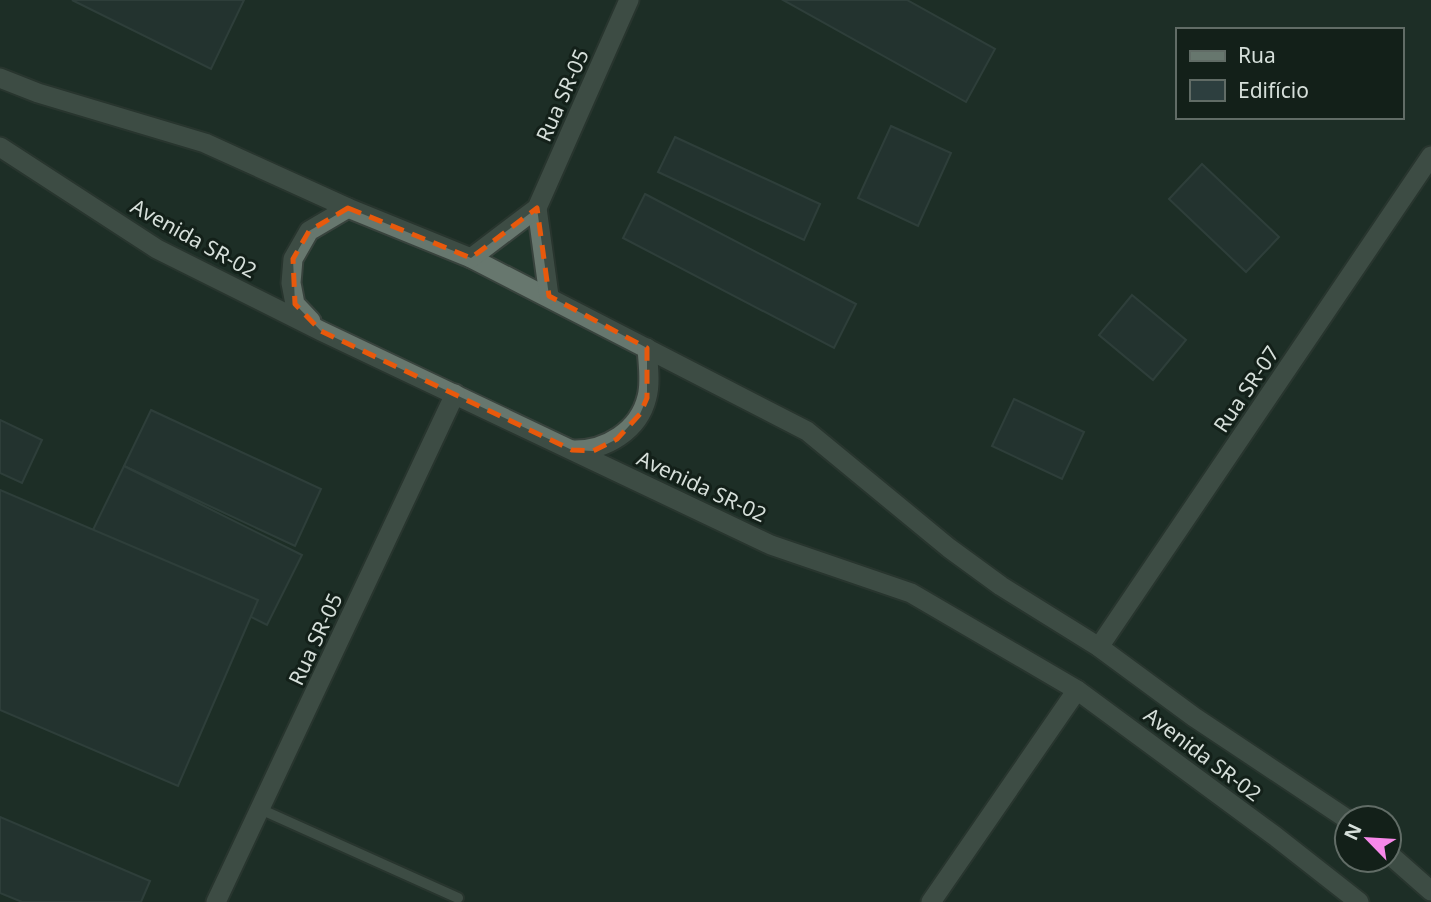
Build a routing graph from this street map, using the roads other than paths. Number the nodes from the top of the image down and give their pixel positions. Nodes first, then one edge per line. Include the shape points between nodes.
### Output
1 (629, 0) edge
2 (0, 78) edge
3 (0, 147) edge
4 (1431, 156) edge
5 (348, 208) junction
6 (537, 208) junction
7 (471, 258) junction
8 (549, 296) junction
9 (321, 331) junction
10 (647, 348) junction
11 (455, 394) junction
12 (572, 450) junction
13 (1099, 647) junction
14 (1077, 690) junction
15 (260, 809) junction
16 (1333, 810) edge
17 (1403, 866) edge
18 (1431, 891) edge
19 (458, 898) dead end
20 (216, 902) edge
21 (931, 902) edge
22 (1359, 902) edge

1 - 6 street, Rua SR-05
2 - 5 street, Avenida SR-02 via 205,144
3 - 9 street, Avenida SR-02 via 157,249
4 - 13 street, Rua SR-07
5 - 7 street, Avenida SR-02
5 - 9 street via 309,231 293,259 295,304
6 - 7 street, Rua SR-05
6 - 8 street
7 - 8 street, Avenida SR-02
8 - 10 street, Avenida SR-02
9 - 11 street, Avenida SR-02
10 - 12 street via 649,382 640,414 617,439 593,451
10 - 13 street, Avenida SR-02 via 807,431 980,571
11 - 12 street, Avenida SR-02
11 - 15 street, Rua SR-05
12 - 14 street, Avenida SR-02 via 771,545 911,593
13 - 16 street, Avenida SR-02
14 - 21 street
14 - 22 street, Avenida SR-02
15 - 19 lane
15 - 20 street, Rua SR-05
17 - 18 street

